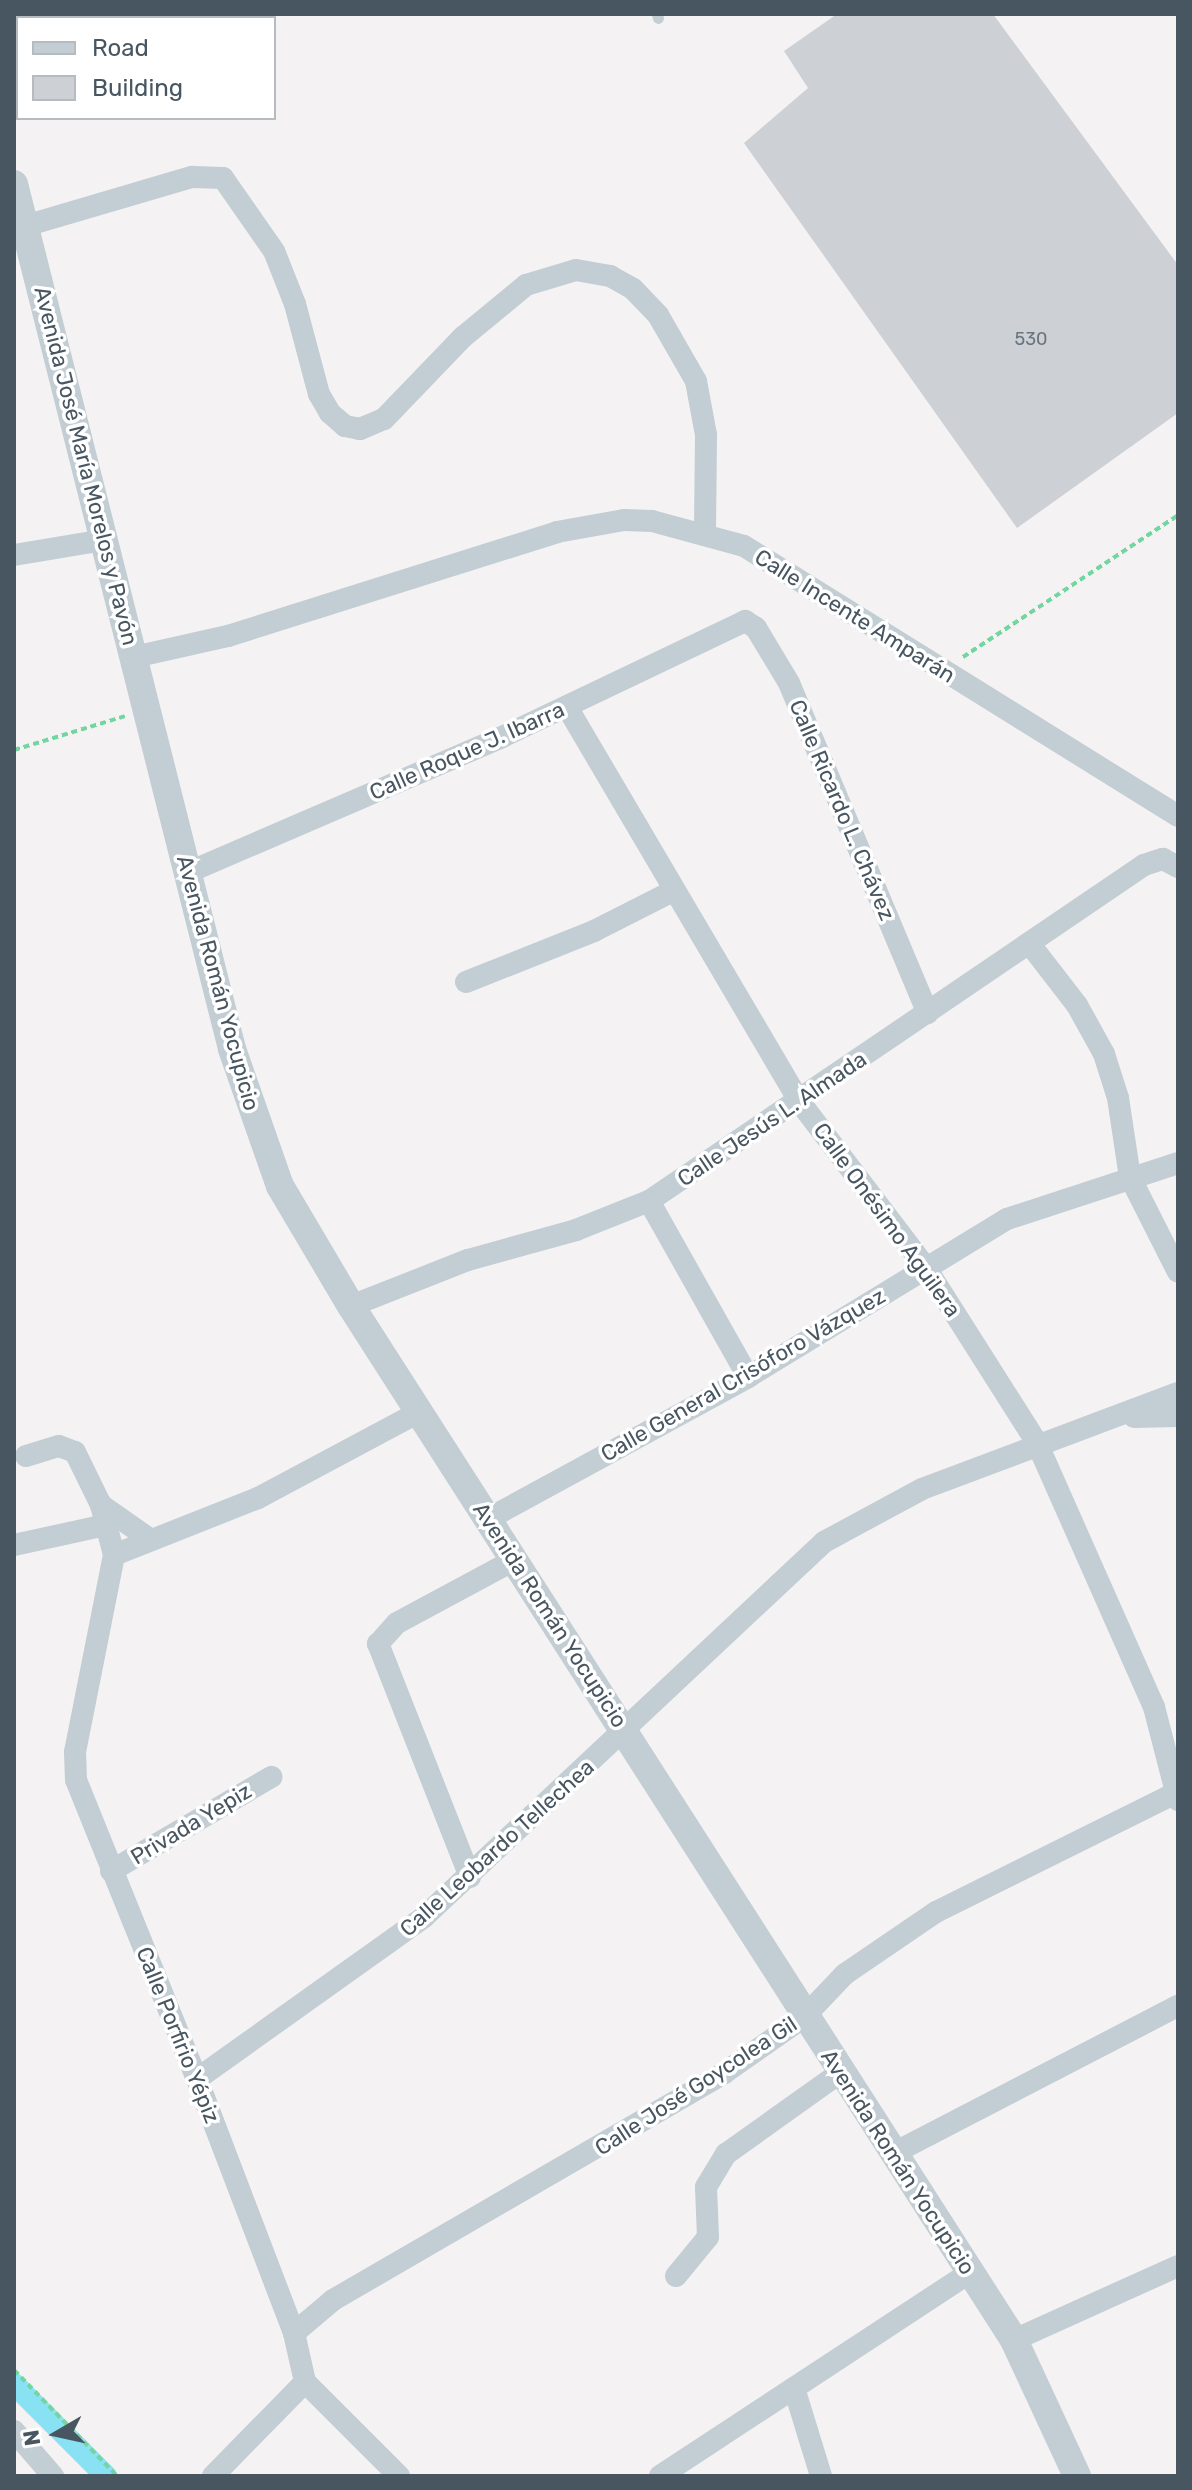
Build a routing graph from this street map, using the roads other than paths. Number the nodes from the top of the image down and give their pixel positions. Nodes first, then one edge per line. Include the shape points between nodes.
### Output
1 (14, 184) edge
2 (25, 226) junction
3 (705, 535) junction
4 (104, 540) junction
5 (14, 555) edge
6 (740, 620) joint
7 (135, 662) junction
8 (146, 706) joint
9 (567, 707) junction
10 (1178, 816) edge
11 (1178, 867) edge
12 (189, 872) junction
13 (673, 891) junction
14 (1029, 943) junction
15 (466, 982) dead end
16 (928, 1013) junction
17 (799, 1101) junction
18 (1178, 1163) edge
19 (1130, 1177) junction
20 (649, 1201) junction
21 (926, 1268) junction
22 (1178, 1272) edge
23 (351, 1306) junction
24 (748, 1377) junction
25 (1178, 1393) edge
26 (421, 1411) junction
27 (1178, 1416) edge
28 (1113, 1418) junction
29 (1037, 1443) junction
30 (26, 1456) dead end
31 (104, 1515) junction
32 (488, 1519) junction
33 (151, 1540) junction
34 (14, 1545) edge
35 (114, 1555) junction
36 (514, 1560) junction
37 (625, 1732) junction
38 (271, 1777) dead end
39 (1177, 1795) edge
40 (111, 1871) junction
41 (470, 1877) junction
42 (1178, 2006) edge
43 (804, 2017) junction
44 (841, 2072) junction
45 (197, 2079) junction
46 (892, 2154) junction
47 (1178, 2266) edge
48 (969, 2273) junction
49 (676, 2276) dead end
50 (294, 2333) junction
51 (1014, 2340) junction
52 (305, 2382) junction
53 (794, 2388) junction
54 (14, 2431) edge
55 (53, 2476) edge
56 (213, 2476) edge
57 (399, 2476) edge
58 (660, 2476) edge
59 (821, 2476) edge
60 (1077, 2476) edge

1 - 2 street, Avenida José María Morelos y Pavón
2 - 3 street via 192,177 223,178 274,251 330,413 345,426 360,429 384,419 463,337 526,285 576,270 610,276 633,289 658,315 696,381 706,435
2 - 4 street, Avenida José María Morelos y Pavón
3 - 7 street, Calle Incente Amparán via 652,521 601,522 400,578
3 - 10 street, Calle Incente Amparán via 744,546
4 - 5 street
4 - 7 street, Avenida José María Morelos y Pavón
6 - 9 street, Calle Roque J. Ibarra
6 - 16 street, Calle Ricardo L. Chávez via 756,628 789,683
7 - 8 street, Avenida José María Morelos y Pavón
8 - 12 street, Avenida Román Yocupicio
9 - 12 street, Calle Roque J. Ibarra
9 - 13 street, Calle Onésimo Aguilera
11 - 14 street, Calle Jesús L. Almada via 1156,859
12 - 23 street, Avenida Román Yocupicio via 252,1116 280,1186
13 - 15 street via 594,931
13 - 17 street, Calle Onésimo Aguilera
14 - 16 street, Calle Jesús L. Almada
14 - 19 street via 1077,1005 1104,1054 1118,1098
16 - 17 street, Calle Jesús L. Almada
17 - 20 street, Calle Jesús L. Almada
17 - 21 street, Calle Onésimo Aguilera
18 - 19 street, Calle General Crisóforo Vázquez
19 - 21 street, Calle General Crisóforo Vázquez via 1007,1219
19 - 22 street
20 - 23 street, Calle Jesús L. Almada via 576,1230 468,1260
20 - 24 street
21 - 24 street, Calle General Crisóforo Vázquez
21 - 29 street, Calle Onésimo Aguilera
23 - 26 street, Avenida Román Yocupicio
24 - 32 street, Calle General Crisóforo Vázquez
25 - 28 street, Calle Leobardo Tellechea
26 - 32 street, Avenida Román Yocupicio
26 - 33 street via 258,1498
27 - 28 street, Calle Leobardo Tellechea
28 - 29 street, Calle Leobardo Tellechea
29 - 37 street, Calle Leobardo Tellechea via 912,1493 824,1542
29 - 39 street, Calle Onésimo Aguilera via 1154,1707
30 - 31 street via 59,1446 72,1449
31 - 33 street
31 - 34 street
31 - 35 street
32 - 36 street, Avenida Román Yocupicio
33 - 35 street
35 - 40 street, Calle Porfirio Yépiz via 74,1768
36 - 37 street, Avenida Román Yocupicio
36 - 41 street via 397,1623 378,1644
37 - 41 street, Calle Leobardo Tellechea
37 - 43 street, Avenida Román Yocupicio
38 - 40 street, Privada Yepiz
39 - 43 street, Calle José Goycolea Gil via 936,1912 845,1974
40 - 45 street, Calle Porfirio Yépiz
41 - 45 street, Calle Leobardo Tellechea via 383,1950
42 - 46 street
43 - 44 street, Avenida Román Yocupicio
43 - 50 street, Calle José Goycolea Gil via 601,2149 333,2300
44 - 46 street, Avenida Román Yocupicio
44 - 49 street via 726,2154 706,2187 708,2237
45 - 50 street, Calle Porfirio Yépiz
46 - 48 street, Avenida Román Yocupicio
47 - 51 street
48 - 51 street, Avenida Román Yocupicio
48 - 53 street
50 - 52 street, Calle Porfirio Yépiz
51 - 60 street, Avenida Román Yocupicio
52 - 56 street
52 - 57 street
53 - 58 street
53 - 59 street
54 - 55 street

